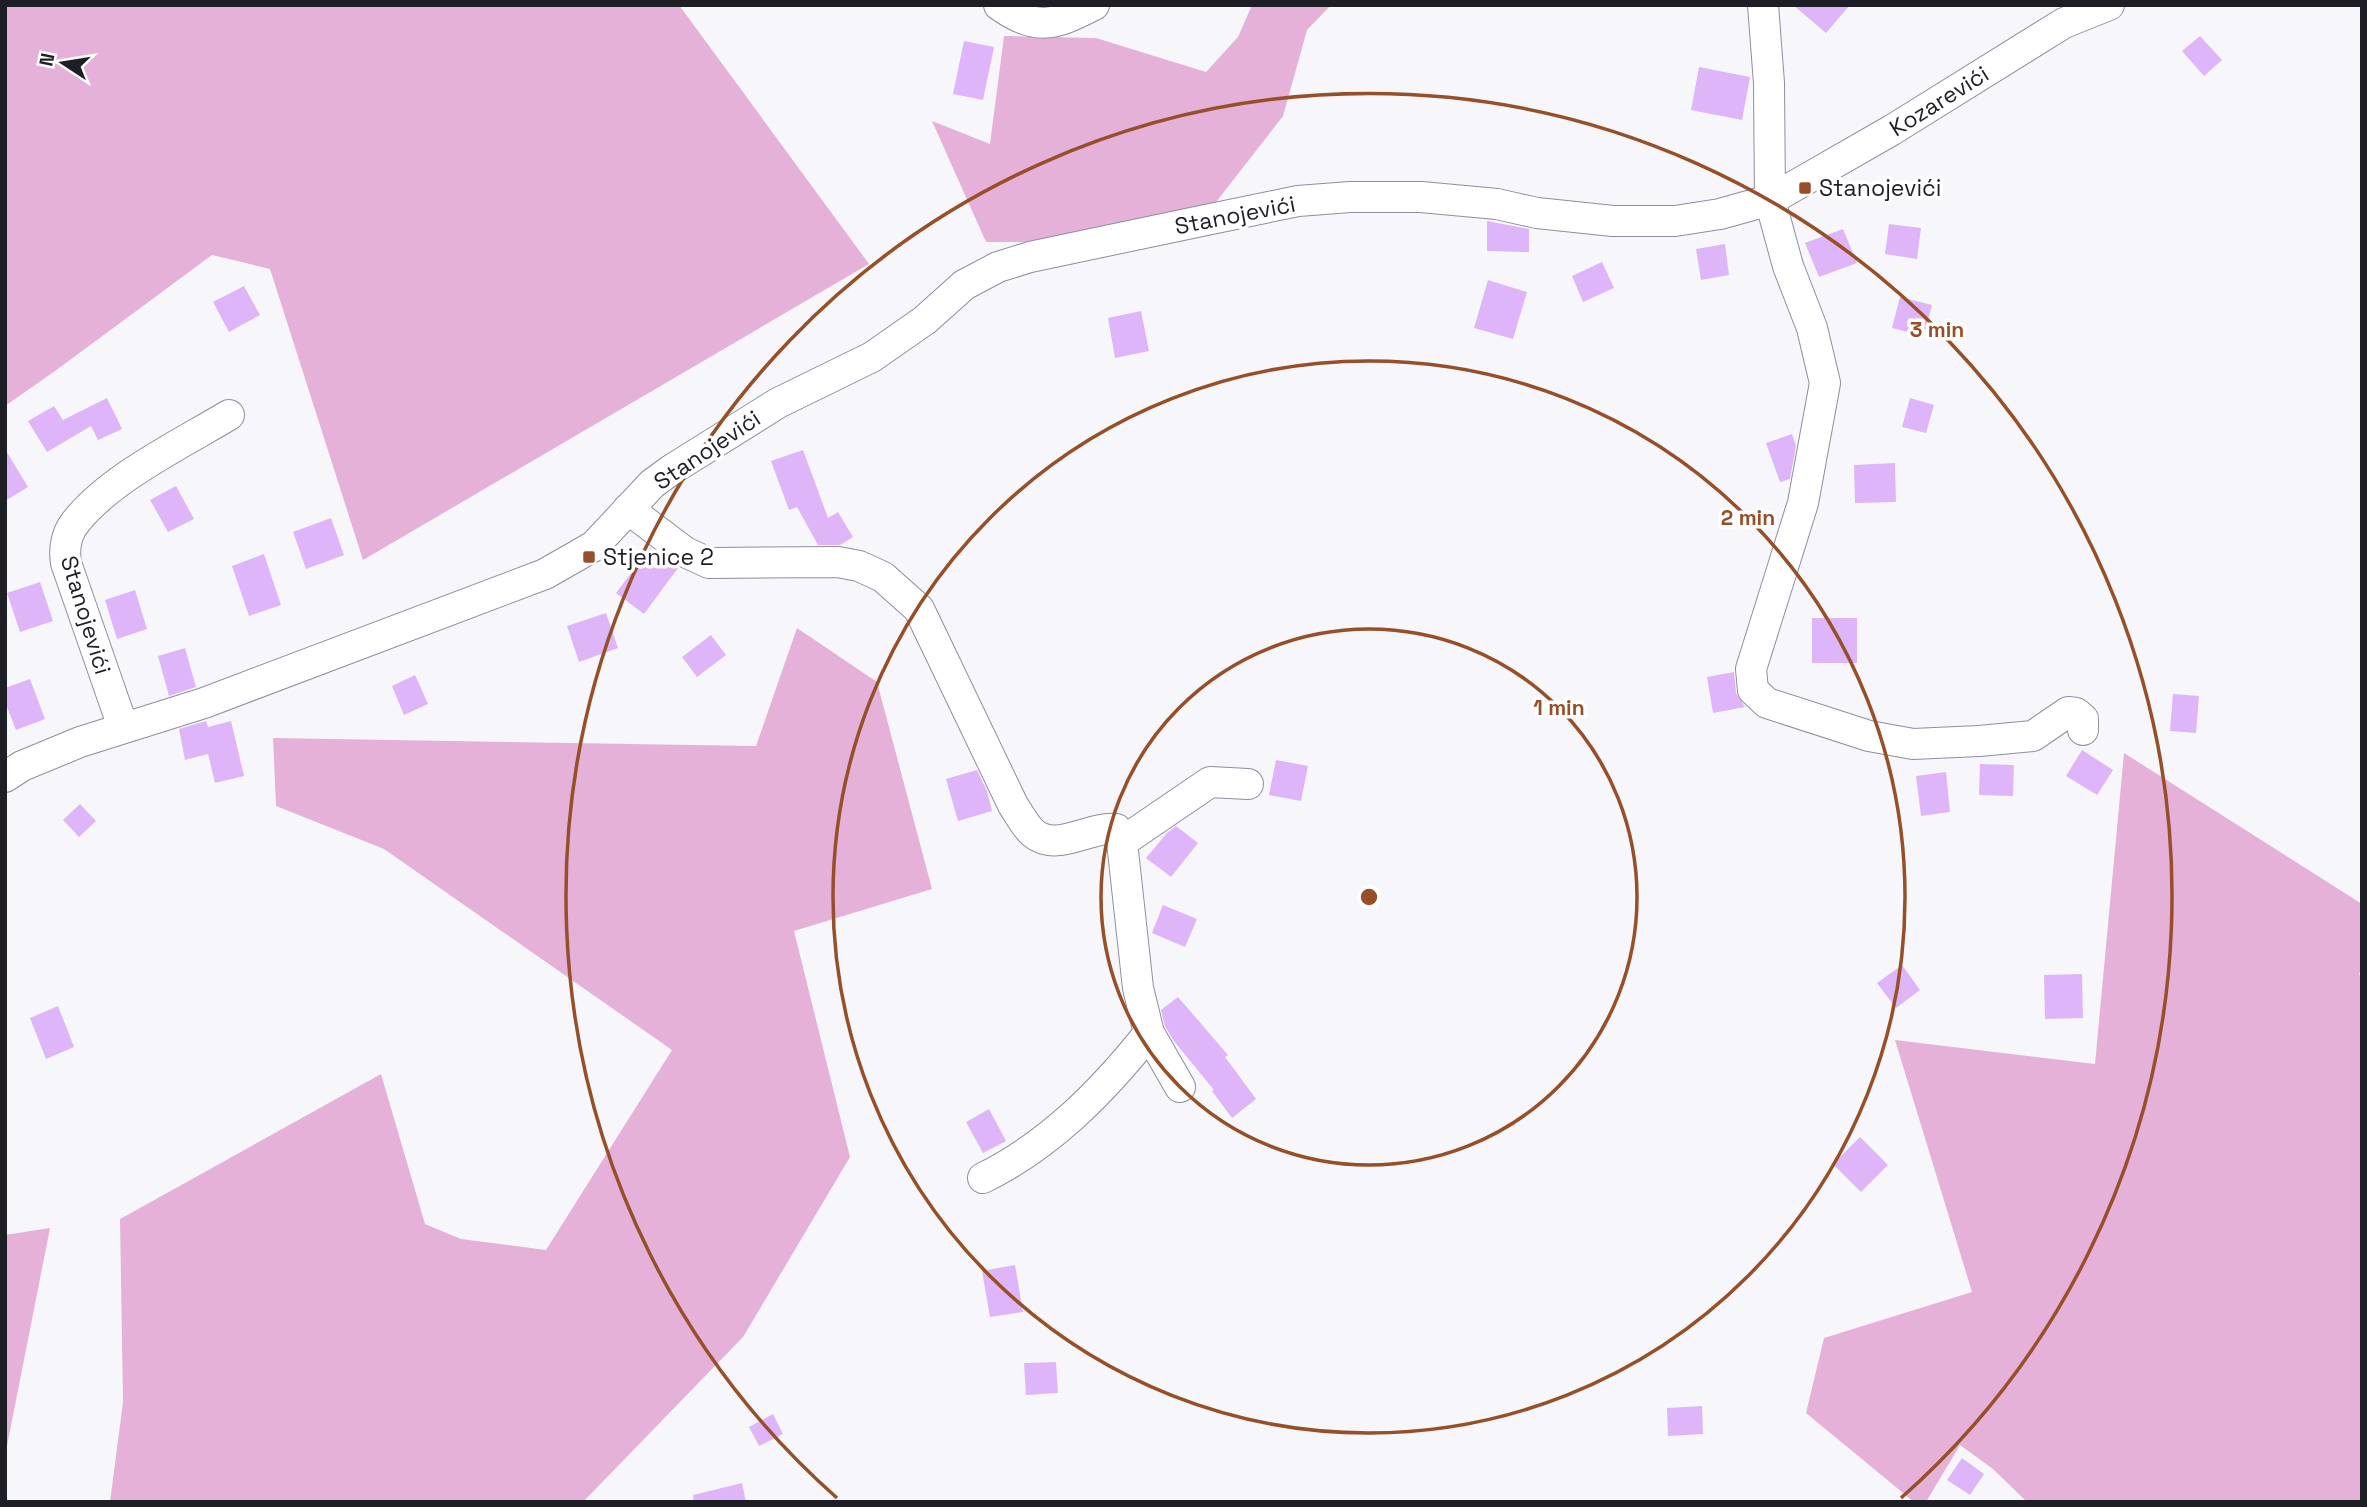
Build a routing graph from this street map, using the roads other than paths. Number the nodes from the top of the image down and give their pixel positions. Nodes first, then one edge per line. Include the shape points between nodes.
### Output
1 (999, 5) edge
2 (1094, 5) edge
3 (1763, 5) edge
4 (2109, 5) edge
5 (1770, 200) junction
6 (229, 415) dead end
7 (628, 509) junction
8 (124, 727) junction
9 (2083, 730) dead end
10 (5, 778) edge
11 (1248, 784) dead end
12 (1122, 842) junction
13 (1149, 1032) junction
14 (1180, 1087) dead end
15 (983, 1178) dead end

1 - 2 street via 1030,24 1066,20
3 - 5 street
4 - 5 street, Kozarevići via 2064,23
5 - 7 street, Stanojevići via 1675,221 1537,213 1421,197 1298,201 1030,257 964,285 925,320 872,357 724,435 652,484
5 - 9 street via 1825,383 1803,503 1751,669 1753,690 1767,703 1869,736 1913,744 2033,736 2068,712 2083,719
6 - 8 street, Stanojevići via 122,480 71,528 64,547
7 - 8 street, Stanojevići via 594,546 545,574 204,703
7 - 12 street via 685,552 709,563 838,562 883,577 919,609 1013,805 1034,833 1063,841 1104,828 1116,829
8 - 10 street, Stanojevići via 22,766
11 - 12 street via 1210,782
12 - 13 street via 1138,988
13 - 14 street
13 - 15 street via 1118,1072 1069,1120 1012,1164

